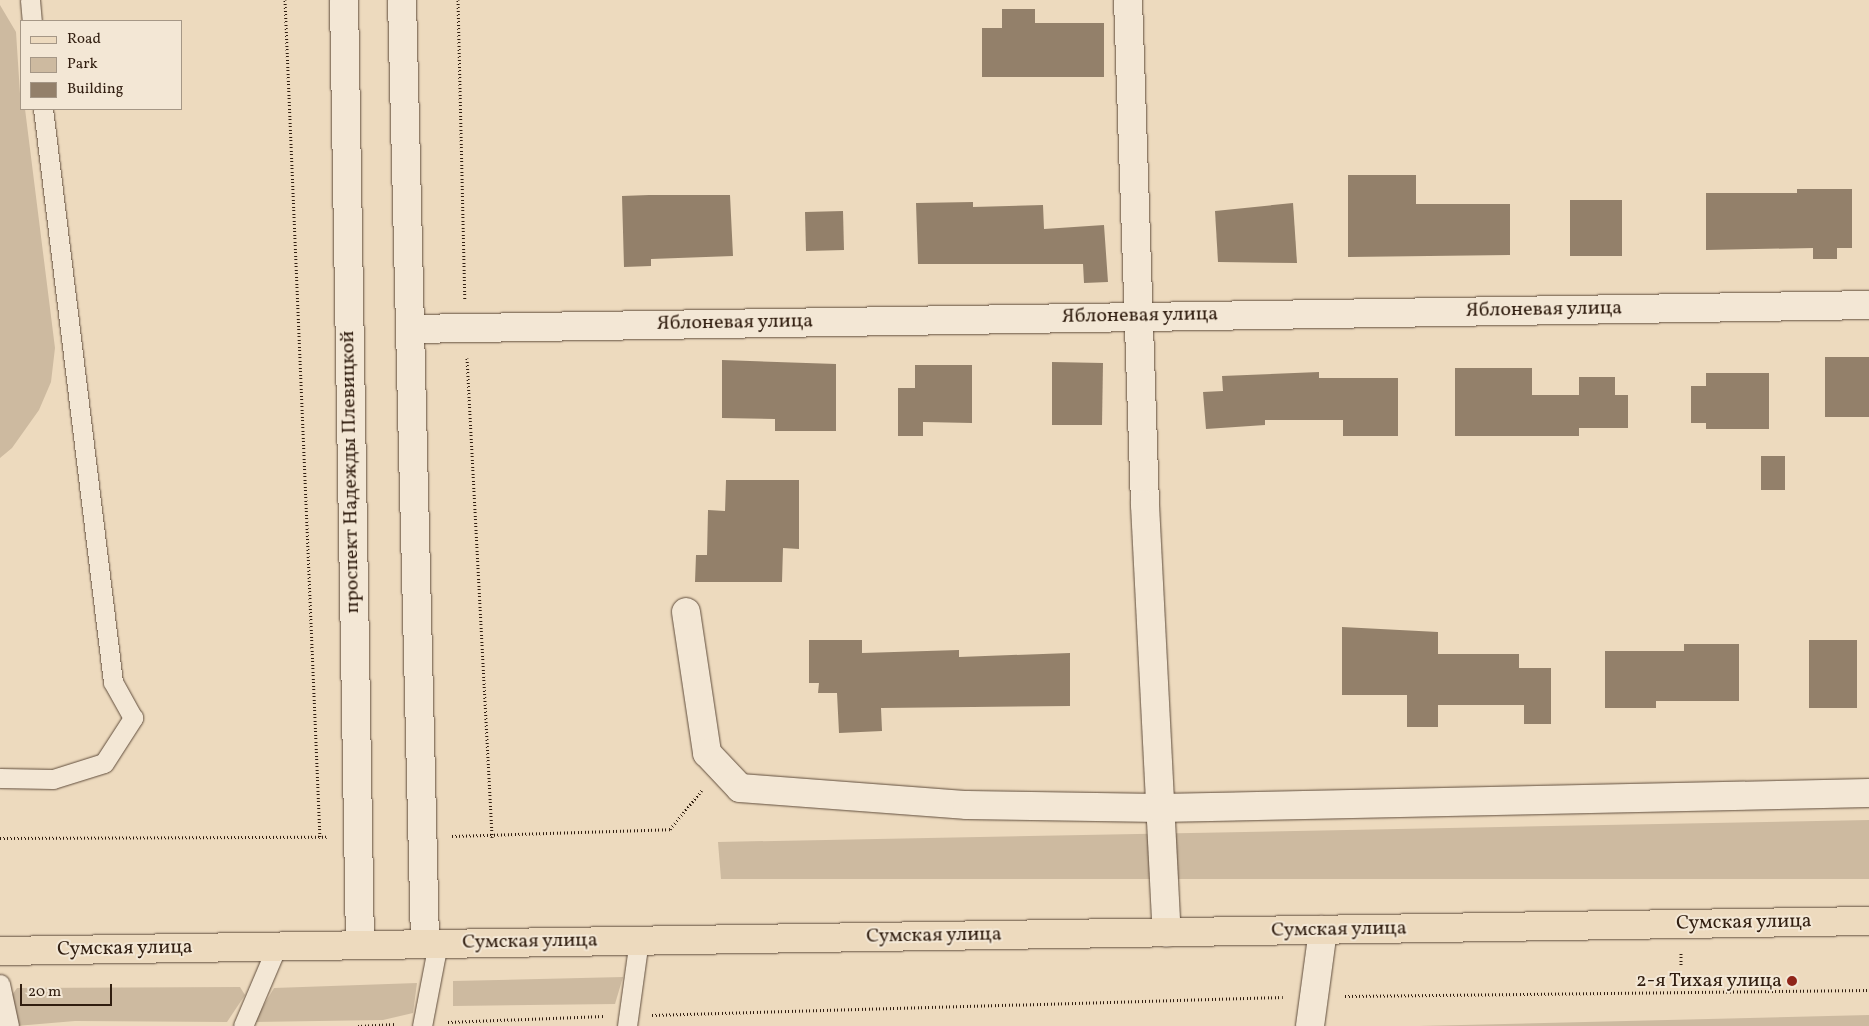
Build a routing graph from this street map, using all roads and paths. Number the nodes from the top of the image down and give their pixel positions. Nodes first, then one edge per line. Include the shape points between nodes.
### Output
1 (30, 0) edge
2 (285, 0) edge
3 (344, 0) edge
4 (402, 0) edge
5 (458, 0) edge
6 (1128, 0) edge
7 (32, 20) edge
8 (43, 110) edge
9 (1869, 305) edge
10 (1140, 316) junction
11 (466, 328) junction
12 (410, 329) junction
13 (686, 612) dead end
14 (0, 778) edge
15 (740, 788) junction
16 (1869, 792) edge
17 (1160, 808) junction
18 (0, 838) edge
19 (1869, 921) edge
20 (1323, 930) junction
21 (1167, 932) junction
22 (639, 940) junction
23 (431, 943) junction
24 (360, 944) junction
25 (277, 946) junction
26 (0, 950) edge
27 (0, 984) edge
28 (1869, 990) edge
29 (1314, 996) junction
30 (627, 1021) edge
31 (422, 1024) edge
32 (9, 1026) edge
33 (243, 1026) edge
34 (358, 1026) edge
35 (1310, 1026) edge

1 - 7 lane
2 - 18 path via 320,837
3 - 24 street, проспект Надежды Плевицкой
4 - 12 street
5 - 11 path
6 - 10 street
8 - 14 lane via 113,682 133,718 104,763 53,779
9 - 10 street, Яблоневая улица
10 - 11 street, Яблоневая улица
10 - 17 street
11 - 12 street, Яблоневая улица
11 - 15 path via 492,836 670,829 706,786
12 - 23 street
13 - 15 street via 707,753
15 - 17 street via 967,804
16 - 17 street
17 - 21 street
19 - 20 main road, Сумская улица
20 - 21 main road, Сумская улица
20 - 29 street
21 - 22 main road, Сумская улица
22 - 23 main road, Сумская улица
22 - 30 lane
23 - 24 main road, Сумская улица
23 - 31 lane
24 - 25 main road, Сумская улица
25 - 26 main road, Сумская улица
25 - 33 lane
27 - 32 lane
28 - 29 path
29 - 30 path
29 - 35 street
30 - 31 path
31 - 34 path

